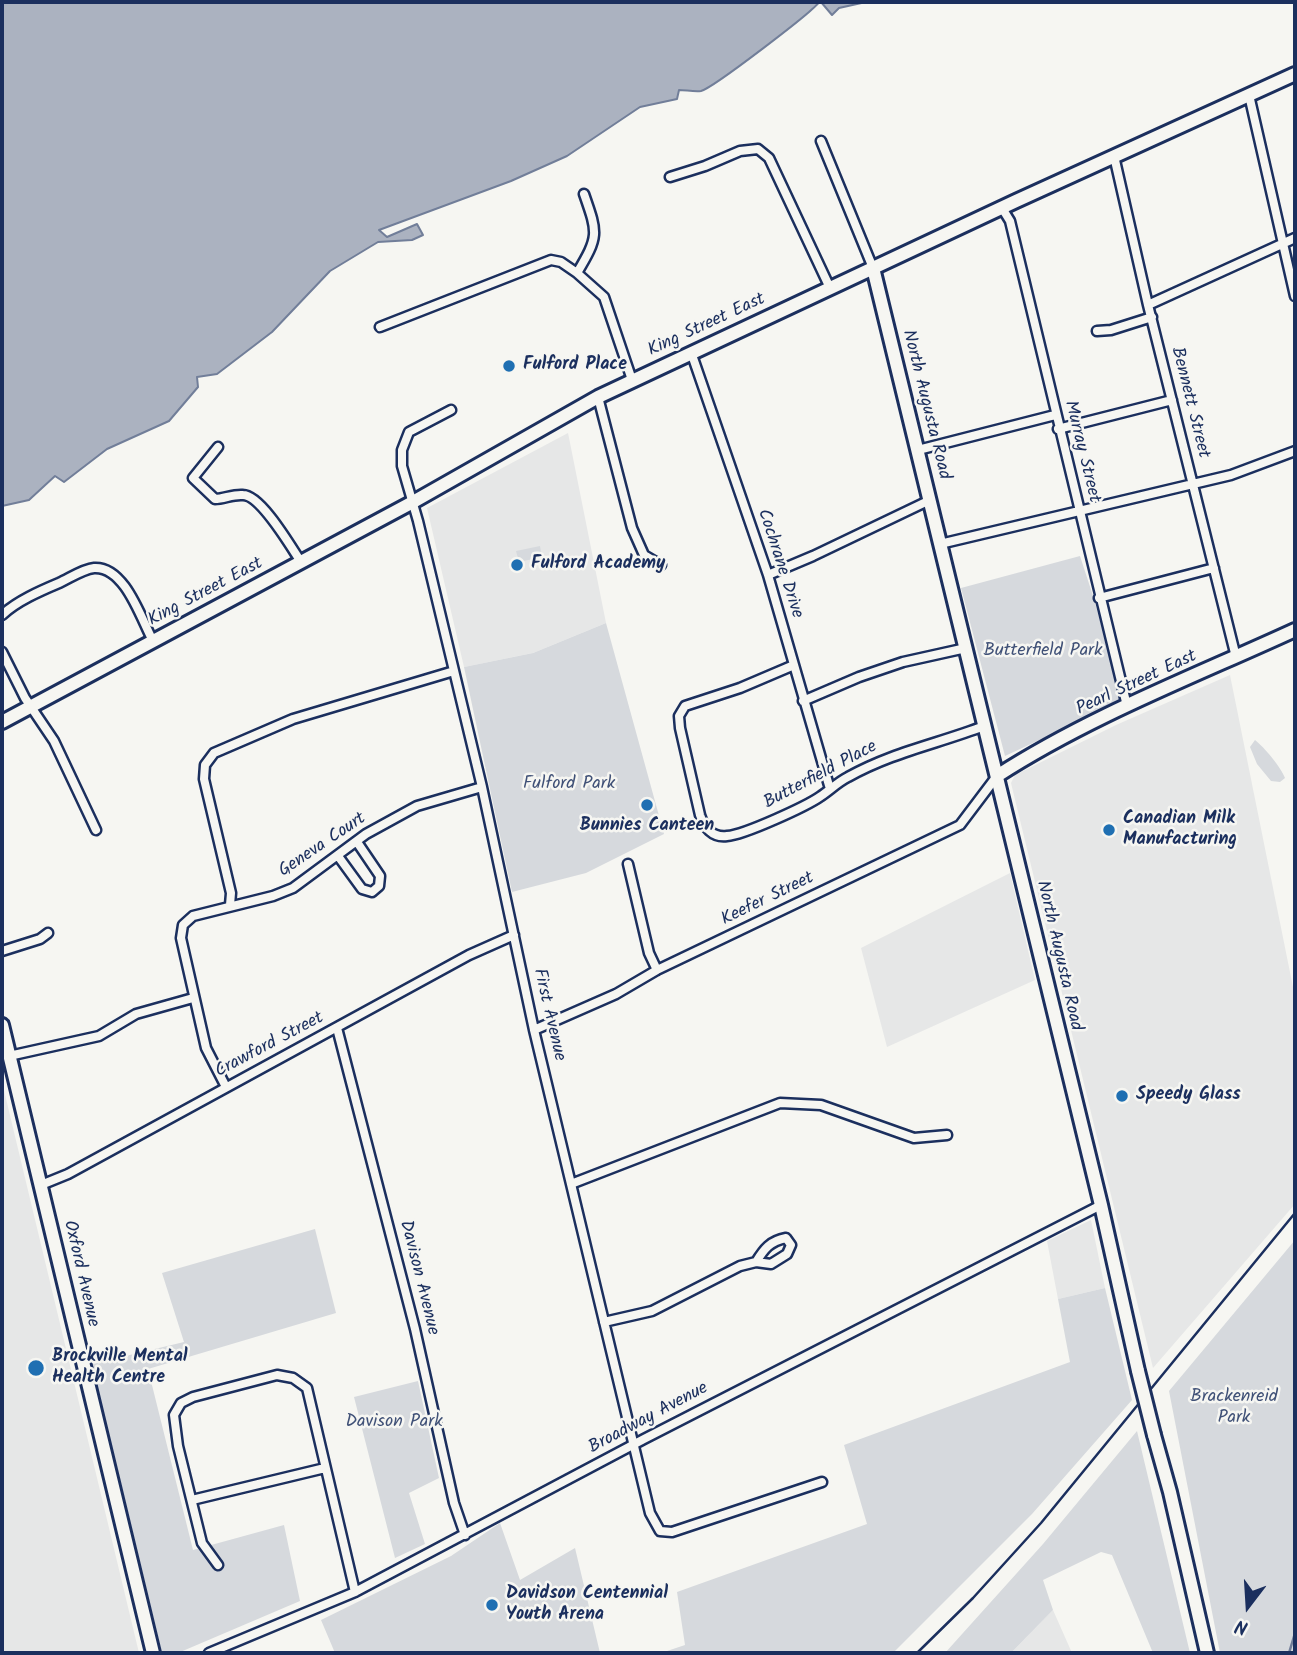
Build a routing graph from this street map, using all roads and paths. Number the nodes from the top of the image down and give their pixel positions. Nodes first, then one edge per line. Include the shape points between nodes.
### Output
1 (1295, 74) edge
2 (1249, 95) junction
3 (821, 141) dead end
4 (1114, 156) junction
5 (670, 177) dead end
6 (584, 194) dead end
7 (1002, 208) junction
8 (1295, 239) edge
9 (1283, 244) junction
10 (873, 268) junction
11 (577, 273) junction
12 (830, 289) junction
13 (1295, 296) edge
14 (1148, 304) junction
15 (1152, 317) junction
16 (380, 327) dead end
17 (1097, 331) dead end
18 (691, 352) junction
19 (632, 380) junction
20 (597, 397) junction
21 (1172, 400) junction
22 (451, 410) dead end
23 (1055, 415) junction
24 (1058, 429) junction
25 (218, 447) dead end
26 (918, 450) junction
27 (1295, 451) edge
28 (1193, 484) junction
29 (930, 500) junction
30 (412, 502) junction
31 (1080, 510) junction
32 (940, 544) junction
33 (301, 562) junction
34 (661, 565) dead end
35 (1214, 568) junction
36 (768, 575) junction
37 (1099, 598) junction
38 (2, 615) edge
39 (1295, 630) edge
40 (153, 641) junction
41 (967, 648) junction
42 (2, 652) edge
43 (1236, 657) junction
44 (794, 665) junction
45 (454, 671) junction
46 (803, 701) junction
47 (31, 706) junction
48 (1127, 706) junction
49 (2, 722) edge
50 (984, 726) junction
51 (998, 776) junction
52 (482, 787) junction
53 (830, 789) junction
54 (96, 830) dead end
55 (357, 842) junction
56 (338, 856) junction
57 (628, 864) dead end
58 (230, 905) junction
59 (48, 933) dead end
60 (514, 935) junction
61 (2, 951) edge
62 (657, 970) junction
63 (193, 998) junction
64 (2, 1025) edge
65 (337, 1028) junction
66 (534, 1030) junction
67 (9, 1056) junction
68 (226, 1087) junction
69 (947, 1135) dead end
70 (571, 1184) junction
71 (41, 1185) junction
72 (1101, 1205) junction
73 (756, 1262) dead end
74 (604, 1322) junction
75 (632, 1445) junction
76 (326, 1468) junction
77 (822, 1482) dead end
78 (192, 1500) junction
79 (465, 1535) junction
80 (218, 1564) dead end
81 (355, 1592) junction
82 (153, 1653) edge
83 (209, 1653) edge
84 (1206, 1653) edge

1 - 2 main road, King Street East
2 - 4 main road, King Street East
2 - 9 street
3 - 10 street
4 - 7 main road, King Street East
4 - 14 street, Bennett Street
5 - 12 street via 740,151 758,149 769,158
6 - 11 street via 596,238
7 - 10 main road, King Street East
7 - 23 street, Murray Street via 1010,221
8 - 9 street
9 - 13 street
9 - 14 street
10 - 12 main road, King Street East
10 - 26 main road, North Augusta Road
11 - 16 street via 551,260
11 - 19 street via 604,297
12 - 18 main road, King Street East
14 - 15 street, Bennett Street
15 - 17 street
15 - 21 street, Bennett Street
18 - 19 main road, King Street East
18 - 36 street, Cochrane Drive
19 - 20 main road, King Street East
20 - 30 main road, King Street East
20 - 34 street via 632,528 644,555
21 - 24 street
21 - 28 street, Bennett Street
22 - 30 street, First Avenue via 409,432 402,466
23 - 24 street, Murray Street
23 - 26 street
24 - 31 street, Murray Street
25 - 33 street via 193,478 215,499 241,494 252,497
26 - 29 main road, North Augusta Road
27 - 28 street
28 - 31 street
28 - 35 street, Bennett Street
29 - 32 main road, North Augusta Road
29 - 36 street
30 - 33 main road, King Street East
30 - 45 street, First Avenue
31 - 32 street
31 - 37 street, Murray Street
32 - 41 main road, North Augusta Road
33 - 40 main road, King Street East
35 - 37 street
35 - 43 street, Bennett Street
36 - 44 street, Cochrane Drive
37 - 48 street, Murray Street
38 - 40 street via 38,592 91,568 105,568 126,588
39 - 43 main road, Pearl Street East
40 - 47 main road, King Street East
41 - 46 street via 892,666
41 - 50 main road, North Augusta Road
42 - 47 street
43 - 48 main road, Pearl Street East
44 - 46 street, Cochrane Drive
44 - 53 street, Butterfield Place via 685,706 679,716 680,728 700,815 704,827 726,837 759,826
45 - 52 street, First Avenue
45 - 58 street via 293,719 214,752 205,765 204,779
46 - 53 street, Cochrane Drive
47 - 49 main road, King Street East
47 - 54 street via 54,741
48 - 51 main road, Pearl Street East via 1033,753
50 - 51 main road, North Augusta Road
50 - 53 street, Butterfield Place via 903,751
51 - 62 street, Keefer Street via 960,825
51 - 72 main road, North Augusta Road
52 - 55 street, Geneva Court via 417,806
52 - 60 street, First Avenue
55 - 56 street, Geneva Court
55 - 56 street via 380,876 379,886 372,891 362,889
56 - 58 street, Geneva Court via 293,888
57 - 62 street
58 - 63 street, Geneva Court via 193,916 183,925 181,938
59 - 61 street
60 - 65 street, Crawford Street via 468,955
60 - 66 street, First Avenue
62 - 66 street, Keefer Street via 616,994
63 - 67 street via 136,1014 99,1035
63 - 68 street, Geneva Court via 206,1048
64 - 67 main road, Oxford Avenue
65 - 68 street, Crawford Street
65 - 79 street, Davison Avenue
66 - 70 street, First Avenue
67 - 71 main road, Oxford Avenue
68 - 71 street, Crawford Street
69 - 70 street via 914,1138 821,1105 780,1103
70 - 74 street, First Avenue
71 - 82 main road, Oxford Avenue
72 - 75 street, Broadway Avenue
72 - 84 main road, North Augusta Road, bridge
73 - 74 street via 652,1311
74 - 75 street, First Avenue
75 - 77 street, First Avenue via 650,1513 660,1531 671,1532
75 - 79 street, Broadway Avenue
76 - 78 street
76 - 78 street via 307,1388 293,1378 277,1375 181,1403 174,1415
76 - 81 street
78 - 80 street via 202,1543
79 - 81 street, Broadway Avenue
81 - 83 street, Broadway Avenue

